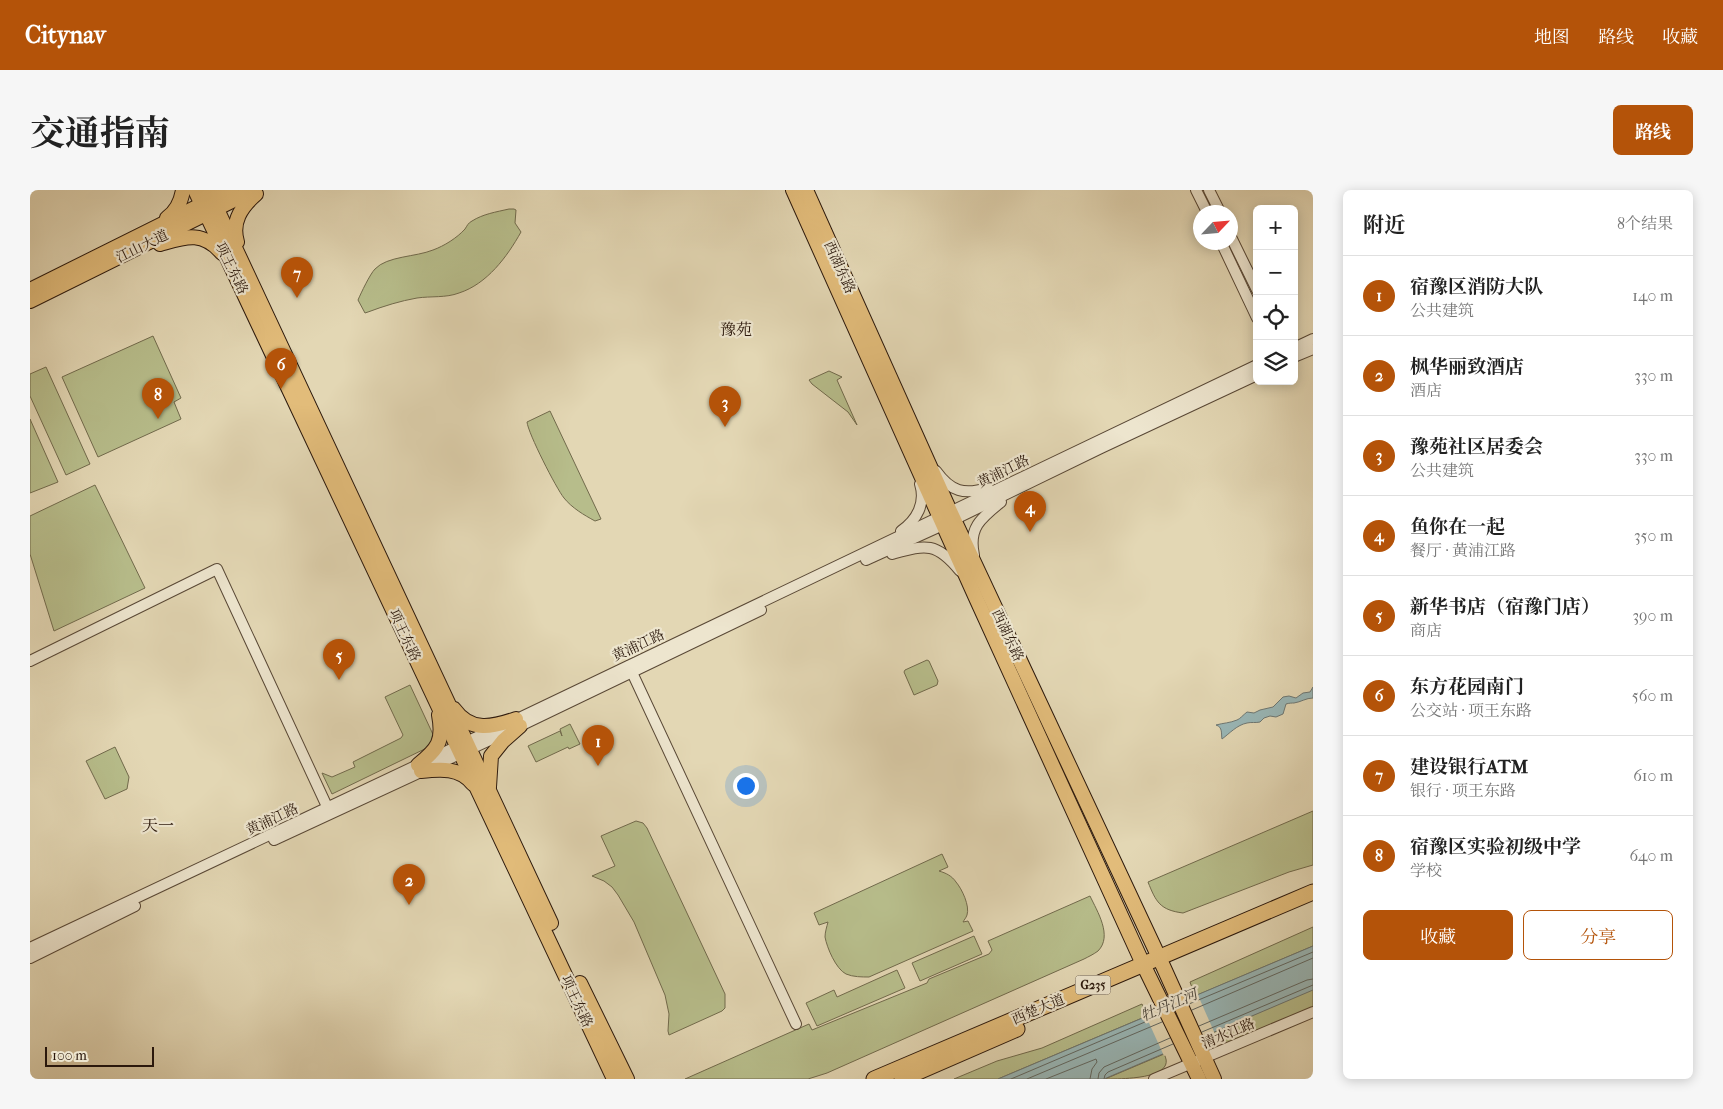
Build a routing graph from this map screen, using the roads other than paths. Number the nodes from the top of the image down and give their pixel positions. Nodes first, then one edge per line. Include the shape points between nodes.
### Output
1 (183, 190) edge
2 (195, 190) edge
3 (231, 190) edge
4 (254, 190) edge
5 (262, 190) edge
6 (793, 190) edge
7 (806, 190) edge
8 (1196, 190) edge
9 (1209, 190) edge
10 (209, 203) edge
11 (1204, 205) edge
12 (1216, 205) edge
13 (125, 249) junction
14 (1225, 250) edge
15 (1237, 250) edge
16 (241, 274) junction
17 (1253, 282) edge
18 (31, 296) edge
19 (1253, 310) edge
20 (1313, 339) edge
21 (1298, 346) edge
22 (1313, 348) edge
23 (1298, 355) edge
24 (1253, 367) edge
25 (1253, 377) edge
26 (908, 431) junction
27 (1015, 485) junction
28 (947, 518) junction
29 (863, 558) junction
30 (982, 595) junction
31 (30, 661) edge
32 (630, 668) junction
33 (441, 700) junction
34 (518, 723) junction
35 (463, 747) junction
36 (420, 768) junction
37 (484, 792) junction
38 (329, 811) junction
39 (1313, 892) edge
40 (1313, 902) edge
41 (30, 948) edge
42 (30, 958) edge
43 (1161, 961) junction
44 (1146, 968) junction
45 (1313, 1012) edge
46 (796, 1024) dead end
47 (1196, 1055) junction
48 (614, 1079) edge
49 (627, 1079) edge
50 (874, 1079) edge
51 (902, 1079) edge
52 (1154, 1079) edge
53 (1199, 1079) edge
54 (1214, 1079) edge

1 - 13 main road via 181,201 170,217
2 - 10 main road, 项王东路
3 - 10 main road, 江山大道
4 - 10 main road, 江山大道
5 - 16 main road via 243,206 235,226
6 - 26 main road, 西湖东路
7 - 26 main road, 西湖东路
8 - 11 street
9 - 12 street
10 - 13 main road, 江山大道
10 - 16 main road, 项王东路
13 - 16 main road via 196,237 215,245
13 - 18 main road, 江山大道
14 - 19 street
15 - 17 street
16 - 33 main road, 项王东路
20 - 21 street
22 - 23 street
24 - 27 street, 黄浦江路
25 - 27 street, 黄浦江路
26 - 27 street via 949,486 964,492
26 - 28 main road, 西湖东路
26 - 29 street via 922,495 918,514 908,526
27 - 28 street, 黄浦江路
27 - 30 street via 975,527 973,554
28 - 29 street, 黄浦江路
28 - 30 main road, 西湖东路
29 - 30 street via 924,546 937,550 947,556
29 - 32 street, 黄浦江路
30 - 43 main road, 西湖东路
30 - 44 main road, 西湖东路
31 - 38 street via 217,569
32 - 34 street, 黄浦江路
32 - 46 street
33 - 34 main road via 476,725
33 - 35 main road, 项王东路
33 - 36 main road via 440,742
34 - 35 street, 黄浦江路
34 - 37 main road via 491,756
35 - 36 street, 黄浦江路
35 - 37 main road, 项王东路
36 - 37 main road via 452,770
36 - 38 street, 黄浦江路
37 - 48 main road, 项王东路
37 - 49 main road, 项王东路
38 - 41 street, 黄浦江路
38 - 42 street, 黄浦江路
39 - 43 highway, 西楚大道 / G235
40 - 43 highway, 西楚大道 / G235
43 - 44 highway, 西楚大道 / G235
43 - 47 main road, 西湖东路
44 - 47 main road, 西湖东路
44 - 50 highway, 西楚大道 / G235
44 - 51 highway, 西楚大道 / G235
45 - 47 street, 清水江路
47 - 52 street, 清水江路
47 - 53 main road, 西湖东路
47 - 54 main road, 西湖东路

